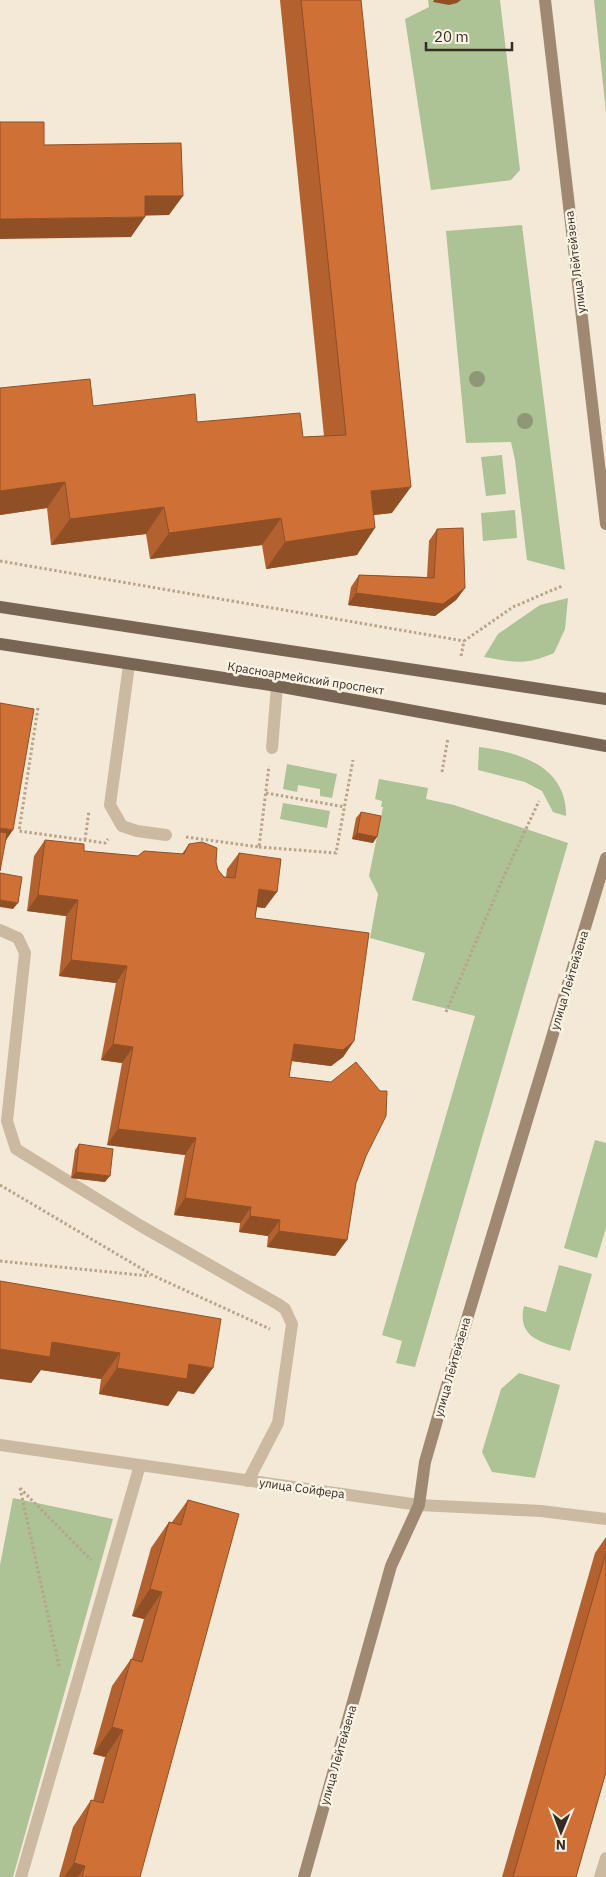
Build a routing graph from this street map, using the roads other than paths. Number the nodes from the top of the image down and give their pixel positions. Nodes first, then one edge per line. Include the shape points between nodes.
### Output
1 (545, 0) edge
2 (602, 456) edge
3 (606, 524) edge
4 (0, 607) edge
5 (0, 644) edge
6 (129, 664) junction
7 (277, 686) junction
8 (606, 698) edge
9 (606, 746) edge
10 (272, 748) road end
11 (166, 834) road end
12 (606, 858) edge
13 (0, 930) edge
14 (3, 1121) edge
15 (0, 1445) edge
16 (140, 1465) junction
17 (248, 1481) junction
18 (419, 1505) junction
19 (606, 1519) edge
20 (606, 1858) edge
21 (20, 1877) edge
22 (304, 1877) edge
23 (600, 1877) edge

1 - 2 street, улица Лейтейзена
2 - 3 street, улица Лейтейзена
4 - 8 main road, Красноармейский проспект
5 - 6 main road, Красноармейский проспект
6 - 7 main road, Красноармейский проспект
6 - 11 street via 110,805 122,826
7 - 9 main road, Красноармейский проспект
7 - 10 street
12 - 18 street, улица Лейтейзена via 448,1382 425,1462
13 - 14 street via 18,938 23,945 26,962
14 - 17 street via 16,1149 285,1309 292,1324 292,1338 278,1423
15 - 16 street, улица Сойфера
16 - 17 street, улица Сойфера
16 - 21 street
17 - 18 street, улица Сойфера
18 - 19 street, улица Сойфера via 541,1511
18 - 22 street, улица Лейтейзена via 391,1566
20 - 23 street

